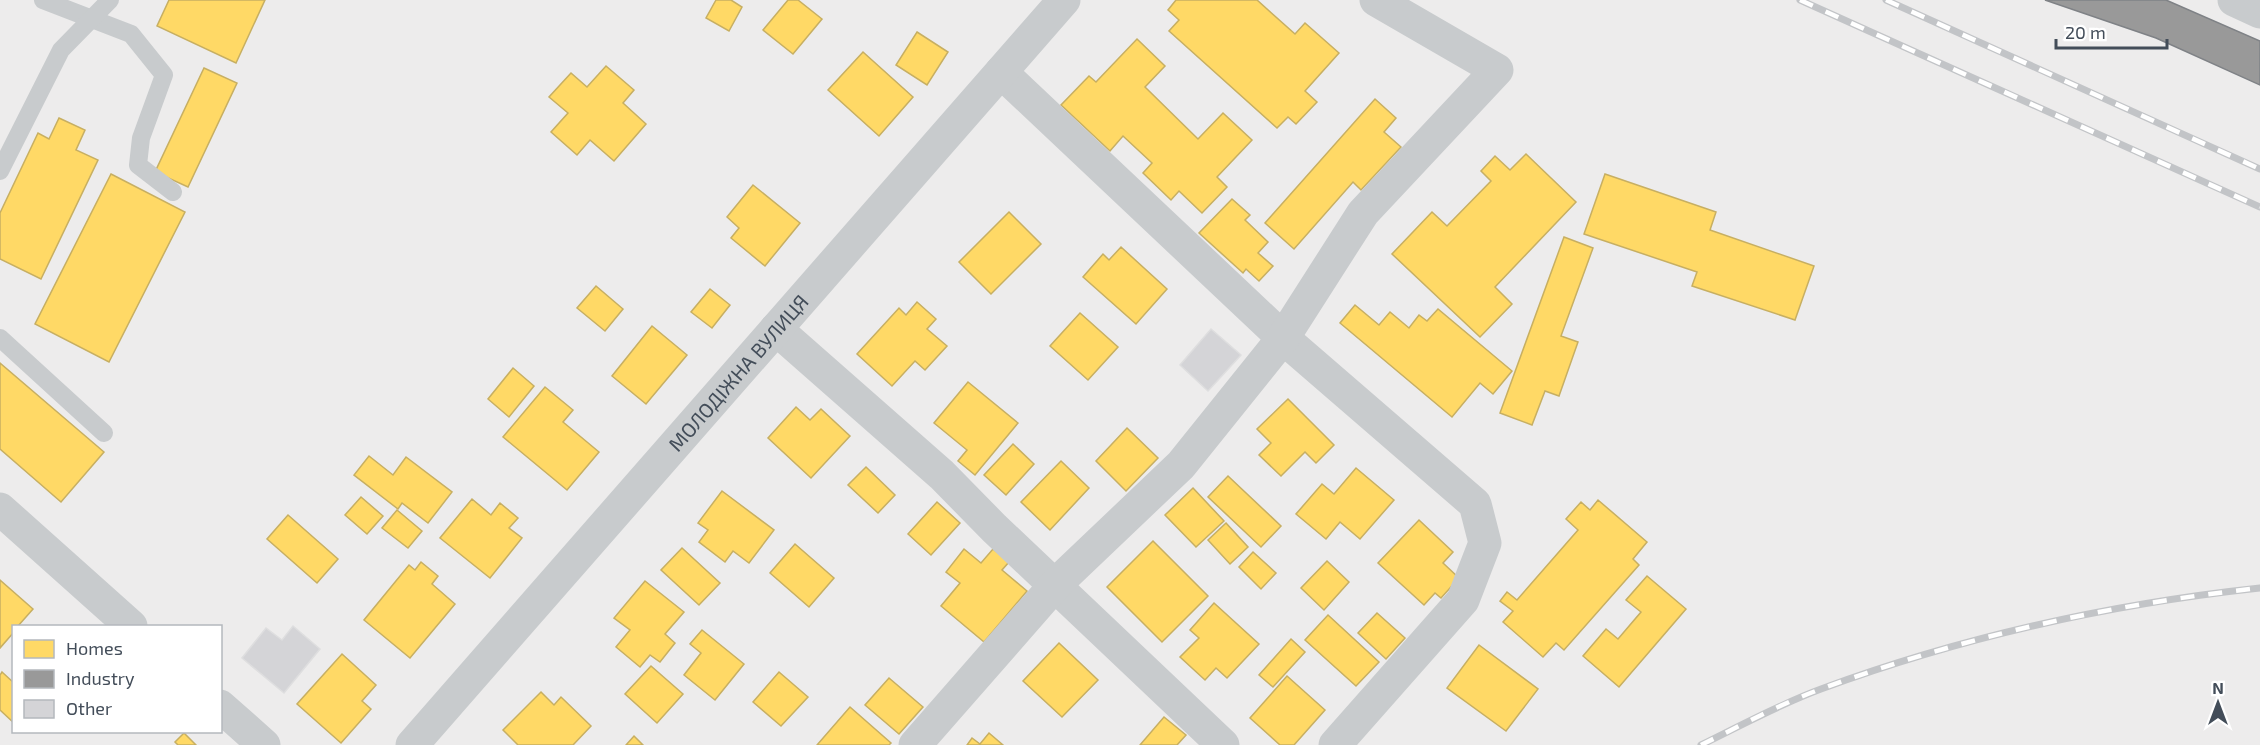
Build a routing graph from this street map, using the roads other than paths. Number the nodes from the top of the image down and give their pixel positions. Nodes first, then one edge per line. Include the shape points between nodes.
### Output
1 (43, 0) edge
2 (110, 0) edge
3 (1064, 0) edge
4 (1376, 0) edge
5 (2234, 0) edge
6 (2260, 12) edge
7 (92, 19) junction
8 (1001, 72) junction
9 (0, 171) edge
10 (173, 192) dead end
11 (776, 329) junction
12 (0, 338) edge
13 (1283, 338) junction
14 (105, 433) dead end
15 (0, 509) edge
16 (1056, 584) junction
17 (129, 625) edge
18 (222, 708) edge
19 (264, 745) edge
20 (412, 745) edge
21 (915, 745) edge
22 (1223, 745) edge
23 (1335, 745) edge

1 - 7 lane
2 - 7 lane
3 - 8 street, МОЛОДІЖНА ВУЛИЦЯ
4 - 13 street via 1497,70 1363,213
5 - 6 street
7 - 9 lane via 61,50
7 - 10 lane via 131,34 164,75 141,138 138,165
8 - 11 street, МОЛОДІЖНА ВУЛИЦЯ
8 - 13 street
11 - 16 street via 942,475
11 - 20 street, МОЛОДІЖНА ВУЛИЦЯ
12 - 14 lane
13 - 16 street via 1181,465
13 - 23 street via 1475,504 1485,543 1463,600
15 - 17 street
16 - 21 street
16 - 22 street
18 - 19 street

